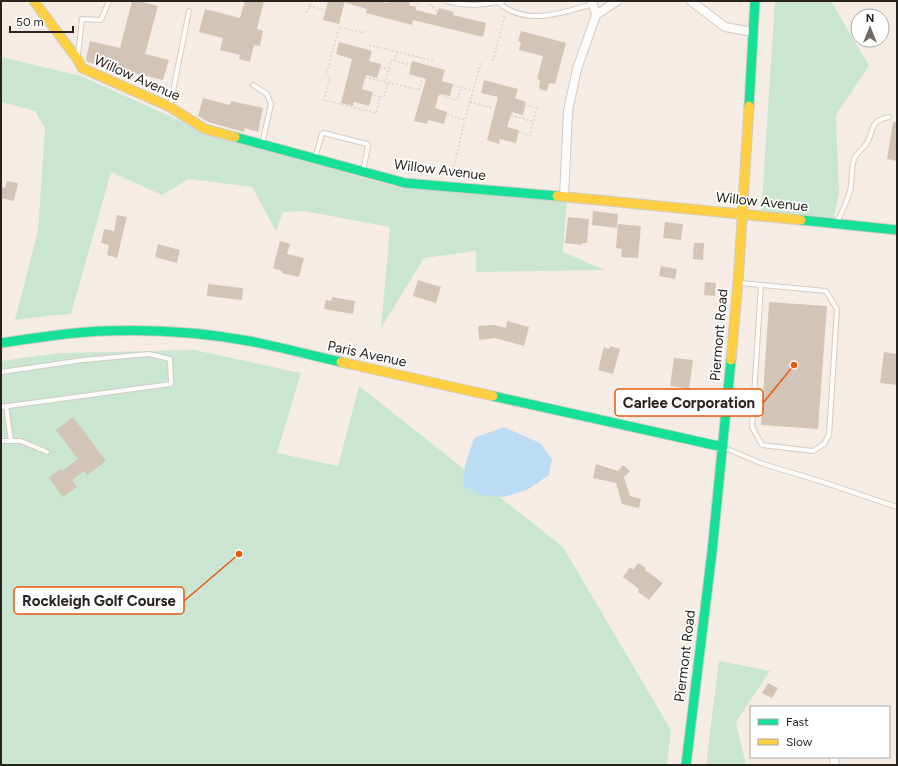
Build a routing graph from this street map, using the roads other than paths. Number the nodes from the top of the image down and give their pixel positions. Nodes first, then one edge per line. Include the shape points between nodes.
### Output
1 (34, 1) edge
2 (109, 1) edge
3 (447, 1) edge
4 (500, 1) edge
5 (617, 1) edge
6 (691, 1) edge
7 (755, 1) edge
8 (592, 3) edge
9 (189, 11) dead end
10 (596, 15) junction
11 (753, 32) junction
12 (78, 60) junction
13 (253, 85) dead end
14 (170, 107) junction
15 (889, 117) dead end
16 (262, 144) junction
17 (315, 159) junction
18 (362, 171) junction
19 (564, 197) junction
20 (742, 214) junction
21 (836, 224) junction
22 (897, 230) edge
23 (738, 283) junction
24 (761, 285) junction
25 (1, 343) edge
26 (1, 372) edge
27 (3, 406) edge
28 (1, 441) edge
29 (11, 441) junction
30 (723, 447) junction
31 (47, 452) dead end
32 (897, 507) edge
33 (686, 765) edge

1 - 12 street, Willow Avenue
2 - 12 lane via 101,20 82,19
3 - 4 lane via 464,5
4 - 8 lane via 507,9 521,14 542,16 553,16
5 - 10 street
6 - 11 street via 725,27
7 - 11 street, Piermont Road
8 - 10 street
9 - 14 lane
10 - 19 street via 577,68 568,111
11 - 20 street, Piermont Road
12 - 14 street, Willow Avenue via 82,68
13 - 16 lane via 267,94 271,104
14 - 16 street, Willow Avenue via 205,129
15 - 21 lane via 880,119 875,124 866,145 855,157 846,205
16 - 17 street, Willow Avenue
17 - 18 street, Willow Avenue
17 - 18 lane via 324,133 367,144
18 - 19 street, Willow Avenue via 405,183
19 - 20 street, Willow Avenue
20 - 21 street, Willow Avenue
20 - 23 street, Piermont Road
21 - 22 street, Willow Avenue
23 - 24 lane
23 - 30 street, Piermont Road
24 - 24 lane via 826,291 837,308 829,435 824,444 813,451 762,445 752,427
25 - 30 street, Paris Avenue via 82,332 112,331 157,331 249,341
26 - 27 lane via 82,360 149,354 170,359 171,384
27 - 29 lane
28 - 29 lane
29 - 31 lane via 21,441
30 - 32 lane via 763,464
30 - 33 street, Piermont Road

